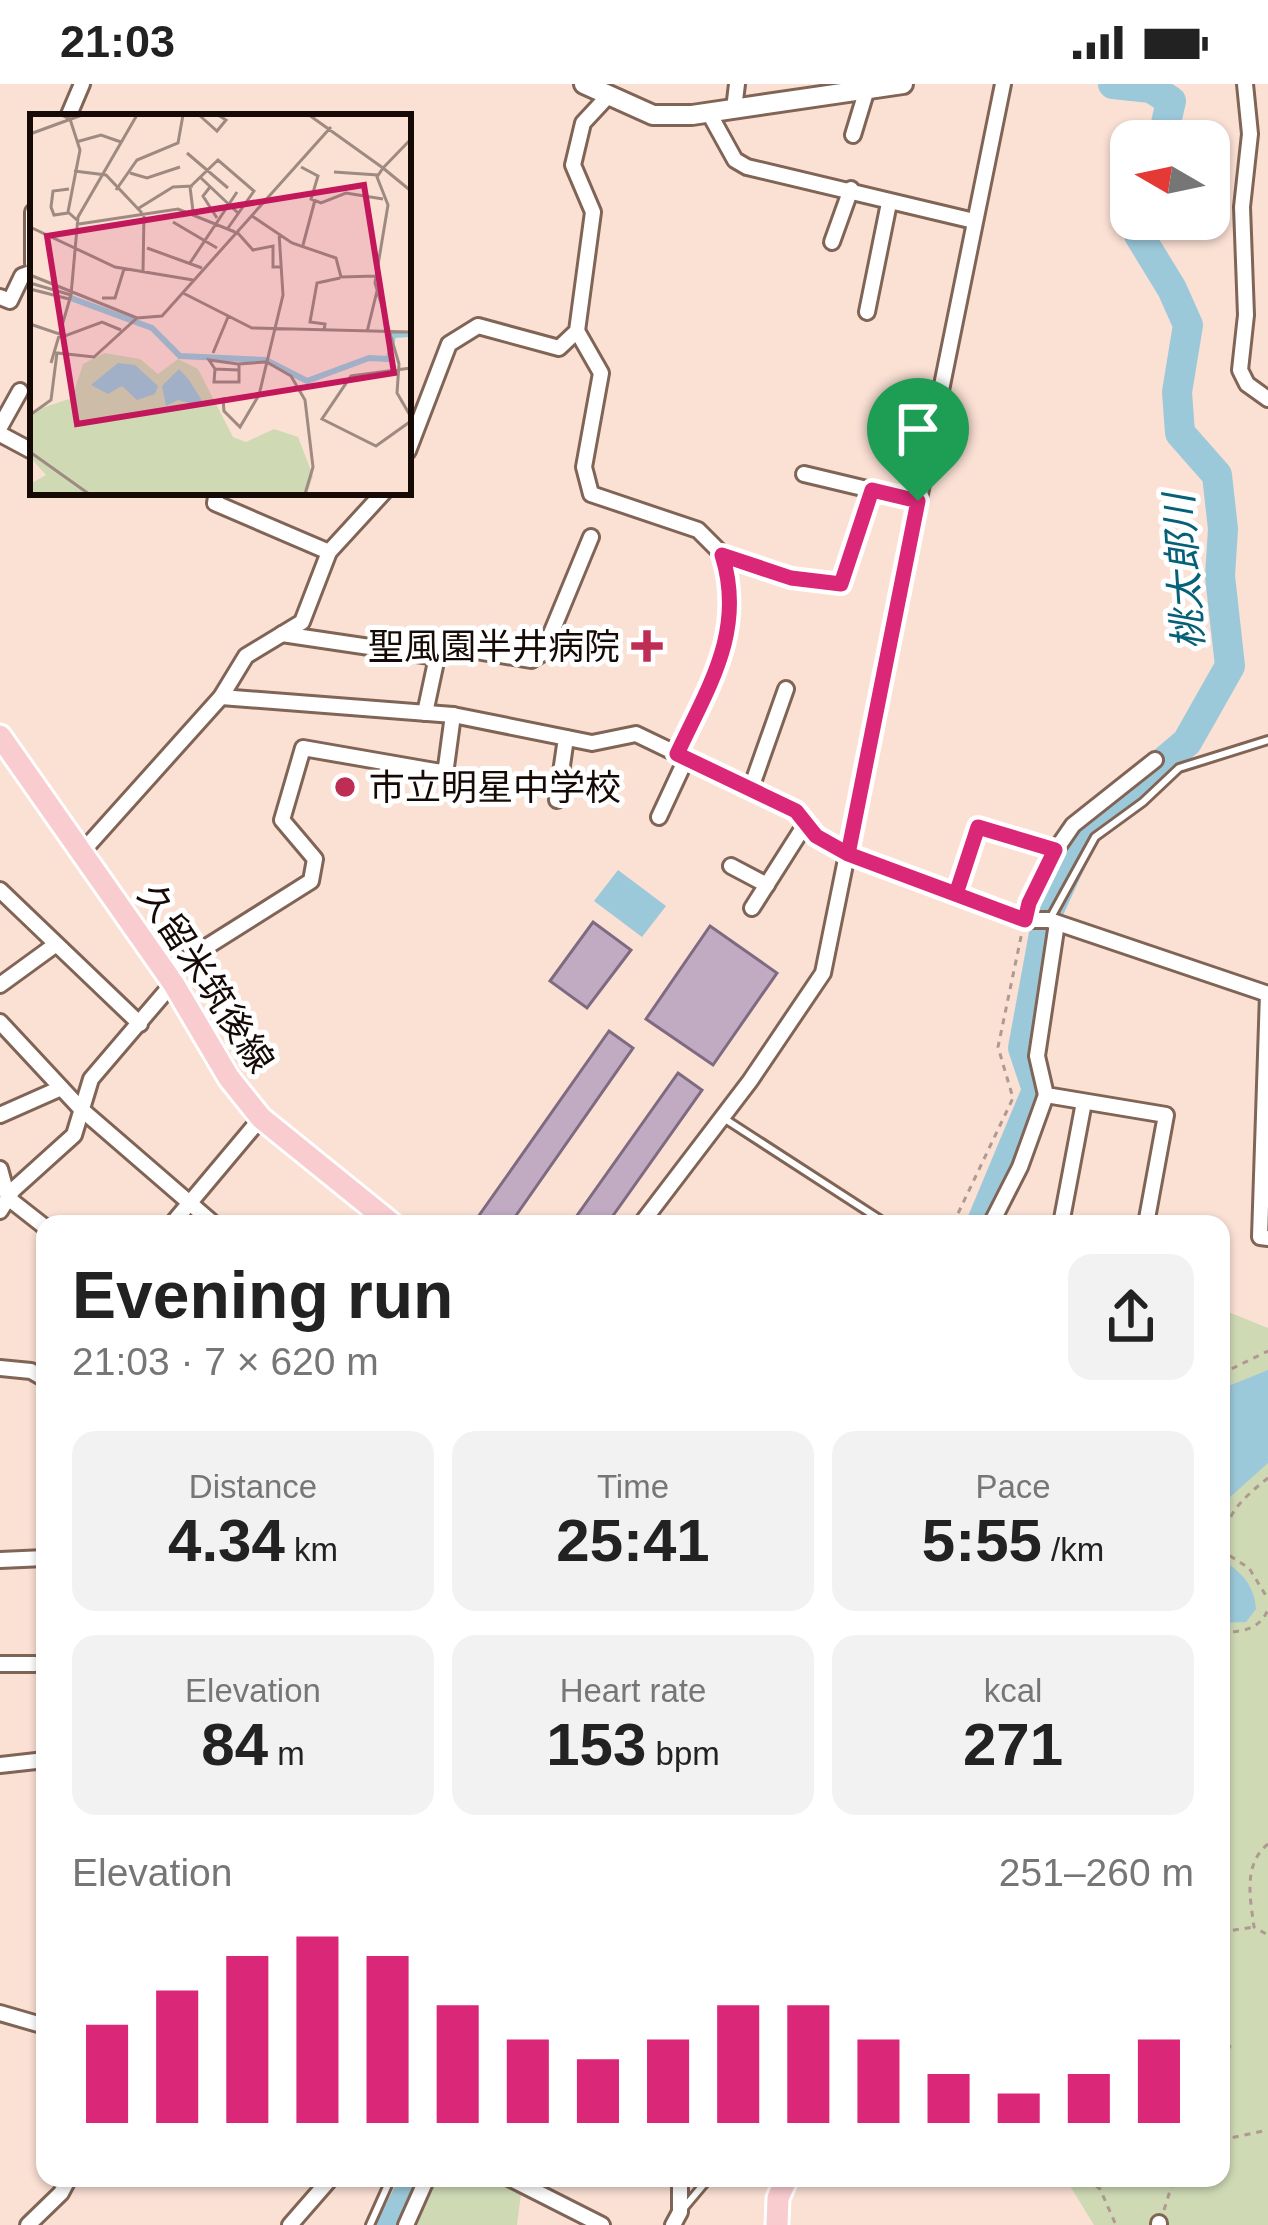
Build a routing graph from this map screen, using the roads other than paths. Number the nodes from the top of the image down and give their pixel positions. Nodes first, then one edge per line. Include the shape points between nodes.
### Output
1 (82, 84) edge
2 (584, 84) edge
3 (737, 84) edge
4 (903, 84) edge
5 (1003, 84) edge
6 (1245, 84) edge
7 (843, 89) edge
8 (867, 89) junction
9 (609, 94) junction
10 (734, 109) junction
11 (710, 113) junction
12 (69, 114) edge
13 (853, 135) dead end
14 (850, 189) junction
15 (889, 203) junction
16 (974, 221) junction
17 (832, 242) dead end
18 (30, 269) edge
19 (0, 297) edge
20 (867, 312) dead end
21 (577, 331) junction
22 (20, 391) dead end
23 (1268, 399) edge
24 (0, 430) edge
25 (411, 443) edge
26 (30, 449) edge
27 (804, 474) dead end
28 (872, 490) junction
29 (216, 495) edge
30 (381, 495) edge
31 (918, 501) junction
32 (590, 537) dead end
33 (329, 552) junction
34 (722, 555) junction
35 (282, 634) junction
36 (437, 657) junction
37 (786, 689) dead end
38 (221, 697) junction
39 (425, 713) junction
40 (453, 715) junction
41 (0, 736) edge
42 (566, 738) junction
43 (1268, 740) edge
44 (682, 756) junction
45 (1155, 760) dead end
46 (751, 788) junction
47 (556, 800) dead end
48 (659, 817) dead end
49 (806, 824) junction
50 (1055, 850) junction
51 (82, 852) junction
52 (848, 854) junction
53 (731, 866) dead end
54 (766, 885) junction
55 (0, 890) edge
56 (956, 894) junction
57 (752, 908) dead end
58 (1025, 920) junction
59 (1053, 921) junction
60 (55, 945) junction
61 (169, 978) junction
62 (0, 985) edge
63 (1268, 994) edge
64 (0, 1022) edge
65 (140, 1024) junction
66 (61, 1088) junction
67 (1046, 1095) junction
68 (1084, 1102) junction
69 (81, 1109) junction
70 (0, 1115) edge
71 (722, 1117) junction
72 (261, 1118) junction
73 (0, 1169) edge
74 (189, 1204) junction
75 (4, 1205) edge
76 (180, 1215) edge
77 (203, 1215) edge
78 (379, 1215) edge
79 (648, 1215) edge
80 (873, 1215) edge
81 (996, 1215) edge
82 (1063, 1215) edge
83 (1148, 1215) edge
84 (36, 1222) edge
85 (1268, 1238) edge
86 (0, 1368) edge
87 (36, 1374) edge
88 (36, 1558) edge
89 (0, 1560) edge
90 (0, 1664) edge
91 (36, 1664) edge
92 (36, 1761) edge
93 (0, 1765) edge
94 (0, 2013) edge
95 (36, 2023) edge
96 (64, 2187) edge
97 (321, 2187) edge
98 (387, 2187) edge
99 (423, 2187) edge
100 (526, 2187) edge
101 (679, 2187) edge
102 (702, 2187) edge
103 (783, 2187) edge
104 (677, 2218) edge
105 (28, 2225) edge
106 (290, 2225) edge
107 (370, 2225) edge
108 (406, 2225) edge
109 (602, 2225) edge
110 (777, 2225) edge

1 - 12 street
2 - 9 main road
3 - 10 street
4 - 8 main road
5 - 16 street
6 - 23 street via 1240,370
7 - 8 main road
7 - 10 main road
8 - 13 street
9 - 11 main road via 653,115
9 - 21 street via 583,123 573,165 593,212
10 - 11 main road
11 - 14 street via 747,167
14 - 15 street
14 - 17 street
15 - 16 street
15 - 20 street
16 - 31 street
18 - 19 street via 10,301
21 - 25 street via 559,348 478,326 449,344
21 - 34 street via 601,373 584,467 591,494 698,530
22 - 24 street
24 - 26 street
27 - 28 street
28 - 31 street
28 - 34 street via 841,584 791,578
29 - 33 street via 215,503
30 - 33 street
31 - 52 street
32 - 36 street via 543,653 531,660 458,648
33 - 35 street via 302,622
34 - 44 street via 732,603 725,650
35 - 36 street
35 - 38 street via 246,656
36 - 39 street
37 - 46 street
38 - 39 street
38 - 51 street
39 - 40 street
40 - 42 street
40 - 61 street via 441,772 303,748 282,820 316,859 311,881
41 - 51 main road, 久留米筑後線
42 - 44 street via 592,743 636,734
42 - 47 street
43 - 59 lane via 1179,768 1095,837
44 - 46 street
44 - 48 street
45 - 50 street via 1089,810
46 - 49 street
49 - 52 street
49 - 54 street
50 - 56 street via 978,827
50 - 58 street
51 - 61 main road, 久留米筑後線
52 - 56 street
52 - 71 street via 823,973
53 - 54 street
54 - 57 street
55 - 60 street
56 - 58 street
58 - 59 street
59 - 63 street
59 - 67 street via 1037,1056
60 - 62 street
60 - 65 street
61 - 65 street
61 - 72 main road, 久留米筑後線
63 - 85 street via 1260,1237
64 - 66 street
65 - 69 street via 91,1078
66 - 69 street
66 - 70 street
67 - 68 street
67 - 81 street
68 - 82 street
68 - 83 street via 1166,1115
69 - 74 street
69 - 75 street via 74,1135
71 - 79 street
71 - 80 lane
72 - 74 street
72 - 78 main road, 久留米筑後線
73 - 75 street
74 - 76 street
74 - 77 street
75 - 84 street
86 - 87 street
88 - 89 street
90 - 91 street
92 - 93 street
94 - 95 street
96 - 105 street
97 - 106 street
98 - 107 lane
99 - 108 street
100 - 109 street
101 - 104 street
102 - 104 lane
103 - 110 main road

